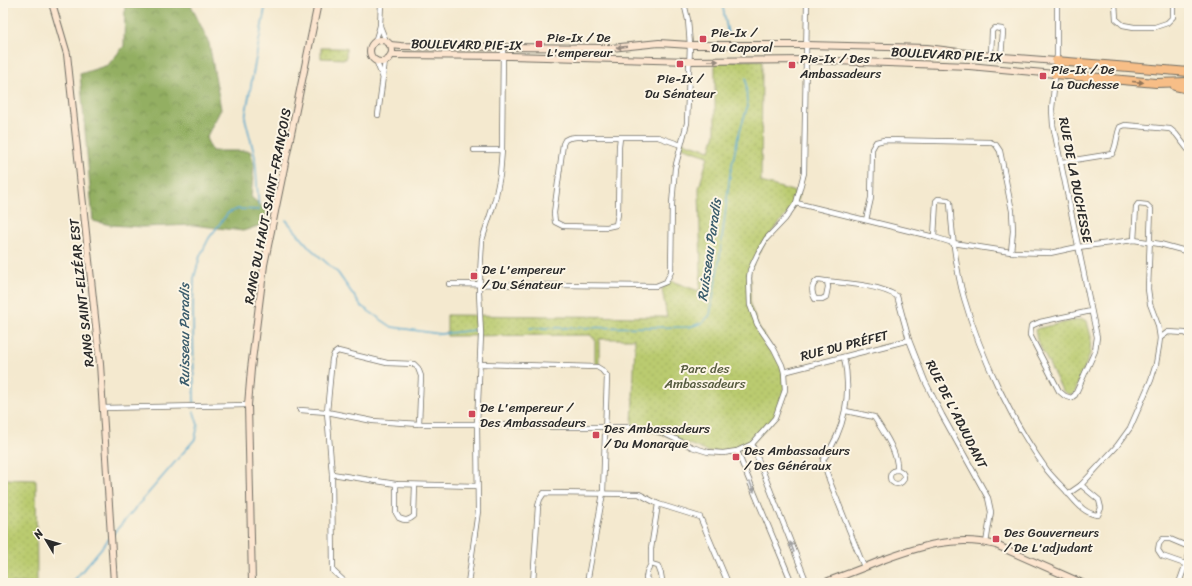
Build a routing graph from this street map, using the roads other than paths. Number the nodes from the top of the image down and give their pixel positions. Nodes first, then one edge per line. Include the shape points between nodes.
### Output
1 (52, 3) edge
2 (318, 3) edge
3 (381, 3) edge
4 (684, 3) edge
5 (807, 3) edge
6 (1057, 3) edge
7 (1115, 3) edge
8 (1173, 3) edge
9 (380, 26) junction
10 (375, 42) junction
11 (388, 43) junction
12 (690, 45) junction
13 (806, 45) junction
14 (503, 47) junction
15 (391, 55) junction
16 (503, 56) junction
17 (991, 56) junction
18 (1001, 57) junction
19 (376, 60) junction
20 (807, 60) junction
21 (385, 61) junction
22 (689, 61) junction
23 (1056, 61) junction
24 (1108, 66) junction
25 (1189, 72) edge
26 (1055, 74) junction
27 (382, 76) junction
28 (1105, 79) junction
29 (1189, 82) edge
30 (1164, 84) junction
31 (1189, 89) edge
32 (378, 115) dead end
33 (620, 138) junction
34 (681, 145) junction
35 (474, 150) dead end
36 (502, 150) junction
37 (1189, 152) edge
38 (1062, 162) junction
39 (796, 203) junction
40 (866, 220) junction
41 (934, 236) junction
42 (1134, 240) junction
43 (1149, 242) junction
44 (953, 243) junction
45 (1078, 247) junction
46 (1011, 252) junction
47 (1189, 252) edge
48 (827, 281) junction
49 (449, 284) dead end
50 (480, 284) junction
51 (1091, 311) junction
52 (1189, 335) edge
53 (1160, 338) junction
54 (909, 340) junction
55 (844, 357) junction
56 (480, 364) junction
57 (784, 372) junction
58 (248, 406) junction
59 (103, 408) junction
60 (300, 410) dead end
61 (846, 411) junction
62 (327, 412) junction
63 (419, 424) junction
64 (477, 424) junction
65 (604, 428) junction
66 (752, 444) junction
67 (737, 451) junction
68 (897, 470) dead end
69 (332, 474) junction
70 (1189, 474) edge
71 (1189, 480) edge
72 (396, 484) junction
73 (415, 485) junction
74 (1081, 485) junction
75 (477, 486) junction
76 (603, 493) junction
77 (1068, 494) junction
78 (658, 504) junction
79 (986, 542) junction
80 (1189, 547) edge
81 (1189, 555) edge
82 (651, 564) junction
83 (1185, 564) junction
84 (864, 568) junction
85 (114, 583) edge
86 (252, 583) edge
87 (384, 583) edge
88 (468, 583) edge
89 (532, 583) edge
90 (587, 583) edge
91 (651, 583) edge
92 (660, 583) edge
93 (728, 583) edge
94 (792, 583) edge
95 (807, 583) edge
96 (823, 583) edge
97 (1082, 583) edge
98 (1179, 583) edge

1 - 59 street, RANG SAINT-ELZÉAR EST via 67,54
2 - 58 street, RANG DU HAUT-SAINT-FRANÇOIS via 264,265
3 - 9 street
4 - 12 street
5 - 13 street
6 - 23 street, RUE DE LA DUCHESSE
7 - 8 street via 1116,19 1123,25 1134,27 1155,27 1167,23 1173,17
9 - 10 street
9 - 11 street
10 - 11 street via 380,40
10 - 19 street via 370,51
11 - 14 street, BOULEVARD PIE-IX via 401,46
11 - 15 street via 392,50
12 - 13 street, BOULEVARD PIE-IX
12 -> 14 street, BOULEVARD PIE-IX via 659,43 611,48
12 - 22 street
13 - 17 street, BOULEVARD PIE-IX via 928,48
13 - 20 street
14 - 16 street
15 - 16 street, BOULEVARD PIE-IX
15 - 21 street
16 - 22 street, BOULEVARD PIE-IX
16 - 36 street
17 - 18 street, BOULEVARD PIE-IX
17 - 18 street, BOULEVARD PIE-IX via 992,30 999,28 1003,32
18 - 23 street, BOULEVARD PIE-IX
19 - 21 street
19 - 27 street
22 -> 20 street, BOULEVARD PIE-IX
20 - 26 street, BOULEVARD PIE-IX via 969,66
20 - 39 street via 804,173
21 - 27 street
22 - 34 street via 687,123
23 - 24 highway, BOULEVARD PIE-IX
23 - 26 street, RUE DE LA DUCHESSE
24 - 25 highway, BOULEVARD PIE-IX
24 - 28 highway via 1103,72
26 - 28 highway, BOULEVARD PIE-IX
26 - 38 street, RUE DE LA DUCHESSE via 1053,120
27 - 32 street
28 -> 30 highway, BOULEVARD PIE-IX
29 - 30 highway, BOULEVARD PIE-IX
30 - 31 highway
33 - 33 street via 576,137 565,140 554,213 555,222 563,226 616,225
33 - 34 street via 658,137
34 - 50 street via 675,168 672,204 671,272 666,282 656,286
35 - 36 street
36 - 50 street via 496,194 482,240
37 - 38 street via 1170,129 1125,125 1120,127 1112,154
38 - 45 street, RUE DE LA DUCHESSE
39 - 40 street
39 - 57 street via 766,239 750,270 749,278 750,305 757,324 774,349
40 - 41 street
40 - 46 street via 871,198 872,149 876,142 990,142 996,144 1000,151 1012,211
41 - 44 street
41 - 44 street via 936,201 938,198 948,200
42 - 43 street
42 - 43 street via 1136,207 1138,204 1147,205 1151,209
42 - 45 street
43 - 47 street
43 - 53 street via 1148,289
44 - 46 street
44 - 77 street via 963,296 976,336 1014,418 1048,471
45 - 46 street via 1050,253
45 - 51 street, RUE DE LA DUCHESSE
48 - 48 street via 818,280 814,283 812,294 815,299 826,297
48 - 54 street, RUE DE L'ADJUDANT via 870,286 897,296
49 - 50 street
50 - 56 street
51 - 51 street, RUE DE LA DUCHESSE via 1097,337 1095,351 1075,395 1071,398 1059,391 1030,335 1031,326
52 - 53 street via 1168,332
53 - 74 street via 1151,380 1130,428
54 - 55 street, RUE DU PRÉFET
54 - 79 street, RUE DE L'ADJUDANT via 928,388 988,498 991,512
55 - 57 street, RUE DU PRÉFET
55 - 61 street via 847,371
56 - 64 street
56 - 65 street via 597,367 607,376
57 - 66 street via 785,390 775,418
58 - 59 street
58 - 86 street, RANG DU HAUT-SAINT-FRANÇOIS
59 - 85 street, RANG SAINT-ELZÉAR EST
60 - 62 street
61 - 68 street via 874,417 898,462
61 - 84 street via 842,425 823,460
62 - 63 street via 373,421
62 - 63 street via 332,359 338,351 387,362 414,364 421,376
62 - 69 street
63 - 64 street
64 - 65 street
64 - 75 street
65 - 67 street via 638,427 654,430 708,452
65 - 76 street
66 - 67 street
95 -> 66 street
67 -> 94 street
69 - 72 street
69 - 87 street via 333,571 345,582
70 - 71 street
72 - 73 street
72 - 73 street via 396,513 404,520 414,516
73 - 75 street
74 - 77 street
74 - 77 street via 1099,500 1101,508 1098,516 1085,511
75 - 88 street via 478,511
76 - 78 street via 639,494
76 - 89 street via 544,493 538,506
76 - 90 street
78 - 82 street
78 - 93 street via 700,518
79 - 84 street via 933,543
79 - 97 street
80 - 83 street via 1170,539 1163,539 1159,544 1158,550 1162,556
81 - 83 street
82 - 91 street via 646,578
82 - 92 street via 658,566 662,580
83 - 98 street
84 - 96 street

